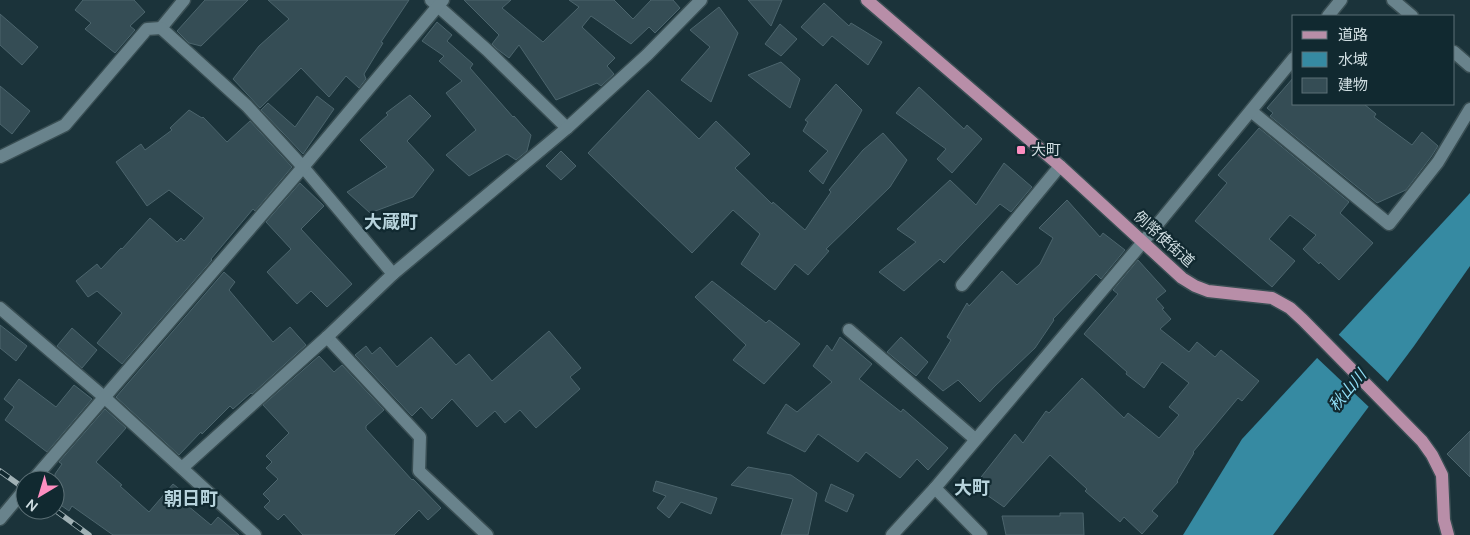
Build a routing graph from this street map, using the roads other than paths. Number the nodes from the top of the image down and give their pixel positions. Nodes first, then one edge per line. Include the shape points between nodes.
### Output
1 (184, 0) edge
2 (702, 0) edge
3 (867, 0) edge
4 (1341, 0) edge
5 (1393, 0) edge
6 (437, 2) edge
7 (1329, 15) edge
8 (1411, 15) edge
9 (161, 28) junction
10 (1455, 53) edge
11 (1292, 60) edge
12 (1470, 66) edge
13 (1470, 109) edge
14 (1251, 111) junction
15 (567, 128) junction
16 (0, 157) edge
17 (1060, 166) junction
18 (303, 167) junction
19 (1143, 242) junction
20 (393, 274) junction
21 (962, 285) dead end
22 (0, 308) edge
23 (849, 330) dead end
24 (327, 337) junction
25 (104, 397) junction
26 (976, 440) junction
27 (182, 468) junction
28 (42, 470) edge
29 (935, 488) junction
30 (15, 501) edge
31 (0, 519) edge
32 (255, 535) edge
33 (487, 535) edge
34 (892, 535) edge
35 (981, 535) edge
36 (1448, 535) edge

1 - 9 street
2 - 15 street
3 - 17 main road, 例幣使街道
4 - 7 street
5 - 8 street
6 - 15 street
6 - 18 street
9 - 16 street via 147,29 65,125
9 - 18 street via 247,106
10 - 12 street
11 - 14 street
13 - 14 street via 1438,162 1389,224
14 - 19 street
15 - 20 street
17 - 19 main road, 例幣使街道
17 - 21 street
18 - 20 street
18 - 25 street
19 - 26 street
19 - 36 main road, 例幣使街道 via 1195,286 1208,291 1272,298 1303,320 1432,455 1442,475
20 - 24 street
22 - 25 street
23 - 26 street
24 - 27 street
24 - 33 street via 420,437 419,471
25 - 27 street
25 - 28 street
26 - 29 street
27 - 32 street
29 - 34 street
29 - 35 street
30 - 31 street

